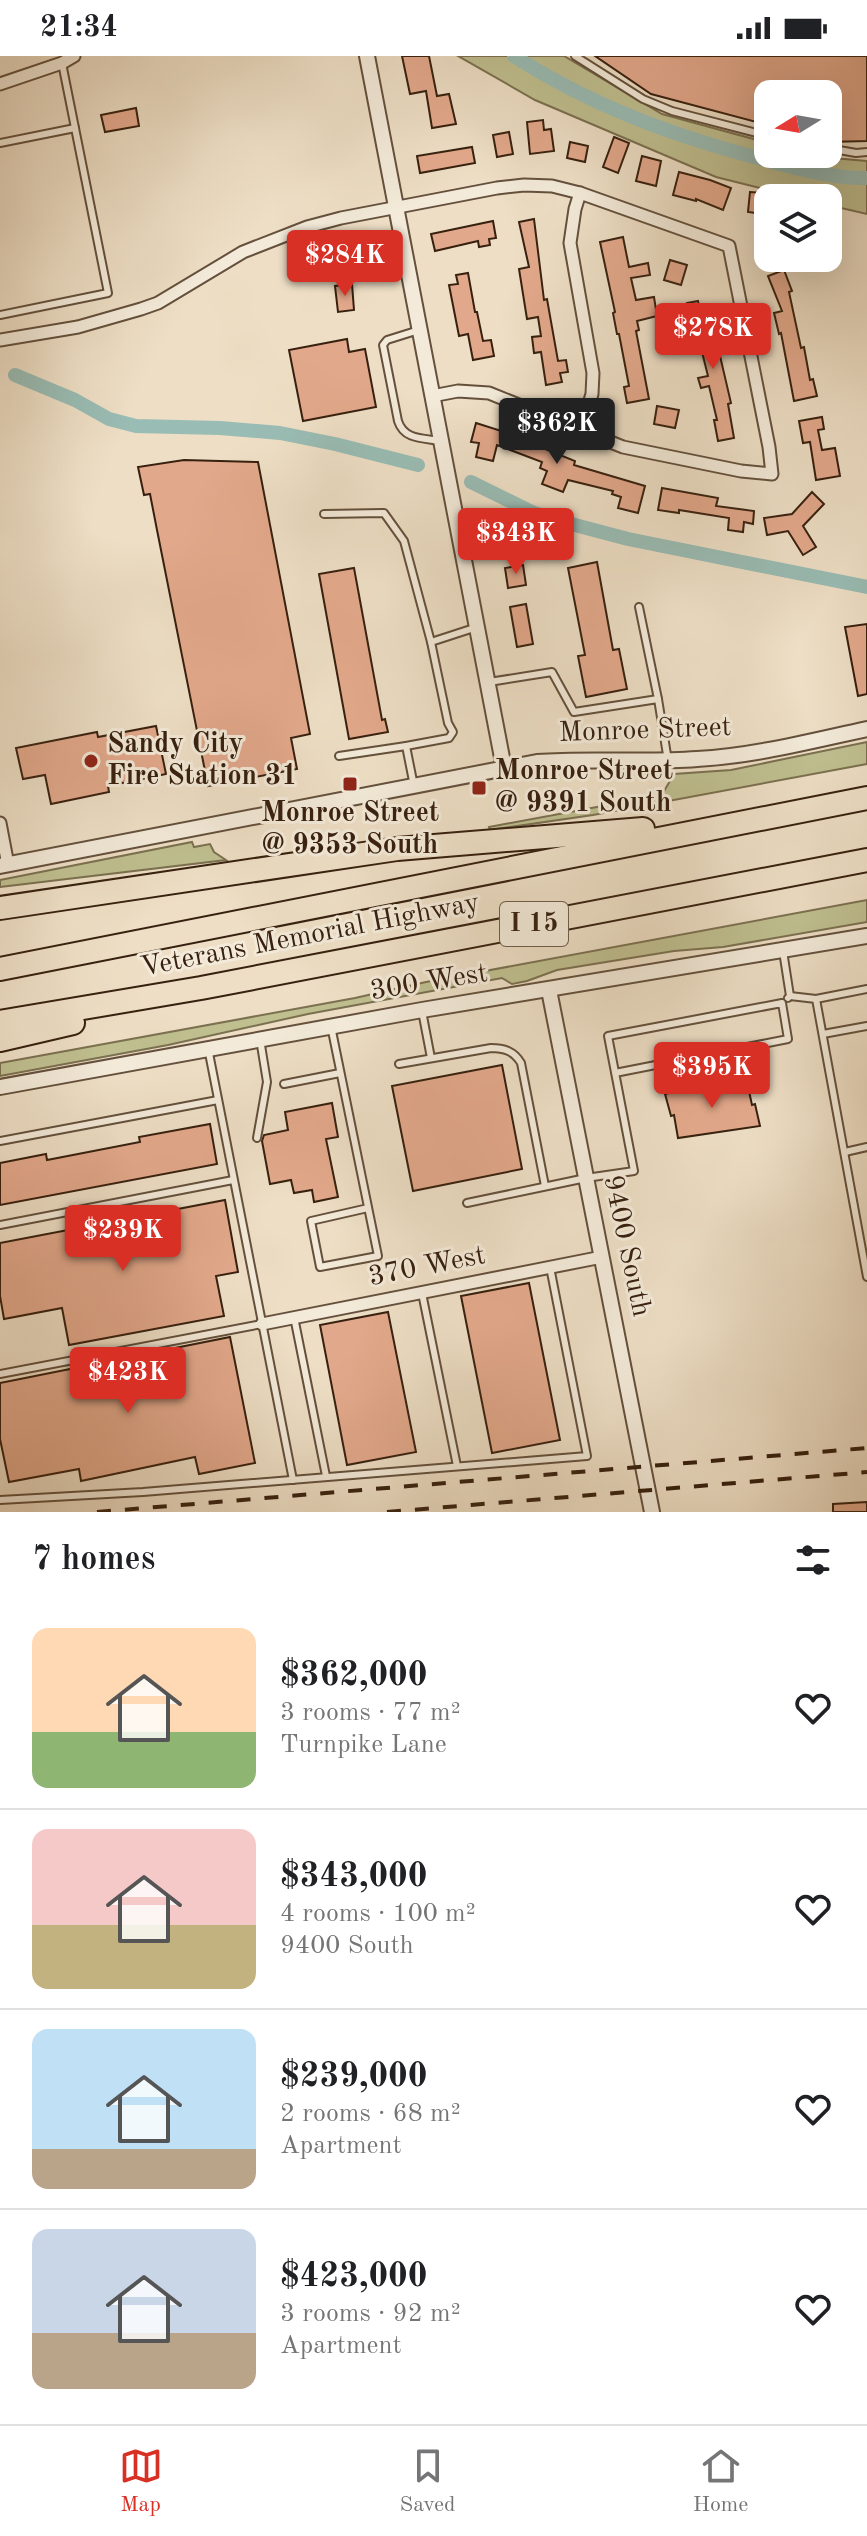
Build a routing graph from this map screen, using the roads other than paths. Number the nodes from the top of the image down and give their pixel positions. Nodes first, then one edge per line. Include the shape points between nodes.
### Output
1 (74, 56) edge
2 (367, 56) edge
3 (575, 56) edge
4 (62, 63) junction
5 (0, 84) edge
6 (75, 128) junction
7 (754, 132) edge
8 (0, 143) edge
9 (842, 150) edge
10 (867, 152) edge
11 (580, 193) junction
12 (396, 208) junction
13 (0, 315) edge
14 (419, 330) junction
15 (0, 340) edge
16 (432, 396) junction
17 (581, 430) junction
18 (441, 441) junction
19 (324, 514) dead end
20 (639, 607) dead end
21 (477, 628) junction
22 (431, 642) junction
23 (488, 682) junction
24 (658, 699) junction
25 (867, 729) edge
26 (406, 746) junction
27 (339, 756) dead end
28 (668, 761) junction
29 (504, 768) junction
30 (414, 786) junction
31 (867, 798) edge
32 (811, 808) junction
33 (0, 823) edge
34 (867, 860) edge
35 (4, 865) edge
36 (0, 908) edge
37 (867, 936) edge
38 (138, 942) junction
39 (783, 951) junction
40 (0, 954) edge
41 (0, 969) edge
42 (201, 988) junction
43 (867, 989) edge
44 (549, 990) junction
45 (790, 996) junction
46 (816, 999) junction
47 (782, 1003) junction
48 (422, 1010) junction
49 (0, 1022) edge
50 (331, 1026) junction
51 (867, 1026) edge
52 (823, 1034) junction
53 (260, 1039) junction
54 (0, 1040) edge
55 (208, 1048) junction
56 (431, 1058) junction
57 (399, 1064) dead end
58 (340, 1073) junction
59 (615, 1073) junction
60 (284, 1084) dead end
61 (0, 1087) edge
62 (218, 1100) junction
63 (257, 1138) dead end
64 (0, 1141) edge
65 (867, 1147) edge
66 (845, 1152) junction
67 (586, 1178) junction
68 (233, 1180) junction
69 (545, 1186) junction
70 (467, 1203) dead end
71 (368, 1208) junction
72 (0, 1225) edge
73 (602, 1257) junction
74 (550, 1267) junction
75 (867, 1277) edge
76 (422, 1292) junction
77 (294, 1317) junction
78 (262, 1324) junction
79 (0, 1363) edge
80 (1, 1374) edge
81 (457, 1466) junction
82 (326, 1476) junction
83 (293, 1480) junction
84 (0, 1500) edge
85 (652, 1512) edge

1 - 4 street
2 - 12 street
3 - 7 lane via 643,99
4 - 5 street
4 - 6 lane
6 - 8 lane
6 - 13 lane via 108,293
9 - 10 lane
11 - 12 street via 524,185
11 - 17 street via 570,243 593,373
11 - 17 street via 729,246 772,474 623,447
12 - 14 street
12 - 15 street via 273,239 141,309 78,327
14 - 16 street
14 - 18 lane via 383,345 398,421 406,435
16 - 17 street via 489,393
16 - 18 street
18 - 21 street
19 - 22 lane via 384,513 404,541
20 - 24 lane
21 - 22 lane
21 - 23 street
22 - 26 lane via 453,732 449,738
23 - 24 lane via 552,672 574,712
23 - 29 street
24 - 28 lane
25 - 28 street, Monroe Street via 728,757
26 - 27 lane
26 - 30 lane
28 - 29 street, Monroe Street via 580,759
29 - 30 street, Monroe Street
30 - 35 street, Monroe Street
31 - 32 highway, Veterans Memorial Highway / I 15
32 - 36 highway via 665,827 397,849
32 - 38 highway, Veterans Memorial Highway / I 15
33 - 35 street
34 - 42 highway, Veterans Memorial Highway / I 15
37 - 39 street, 300 West
38 - 40 highway
38 - 41 highway, Veterans Memorial Highway / I 15
39 - 44 street, 300 West
39 - 45 lane
42 - 49 highway, Veterans Memorial Highway / I 15
42 - 54 highway
43 - 46 lane
44 - 48 street, 300 West
44 - 67 street, 9400 South
45 - 46 lane
45 - 47 lane
46 - 52 lane
47 - 59 lane via 788,1039
47 - 59 lane via 608,1036
48 - 50 street, 300 West
48 - 56 lane
50 - 53 street, 300 West
50 - 58 lane
51 - 52 lane
52 - 66 lane
53 - 55 street, 300 West
53 - 63 lane via 267,1082
55 - 61 street, 300 West
55 - 62 lane
56 - 57 lane
56 - 69 lane via 491,1048 517,1055
58 - 60 lane
58 - 71 lane
59 - 67 lane via 634,1171
62 - 64 lane
62 - 68 lane
65 - 66 lane
66 - 75 lane
67 - 69 lane
67 - 73 street, 9400 South
68 - 72 lane
68 - 78 lane
69 - 70 lane
71 - 71 lane via 378,1256 320,1267 311,1221
73 - 74 street, 370 West
73 - 85 street, 9400 South
74 - 76 street, 370 West
74 - 81 lane via 587,1456
76 - 77 street, 370 West
76 - 81 lane
77 - 78 street, 370 West
77 - 82 lane
78 - 80 lane
78 - 83 lane
79 - 80 lane
81 - 82 lane
82 - 83 lane
83 - 84 lane

